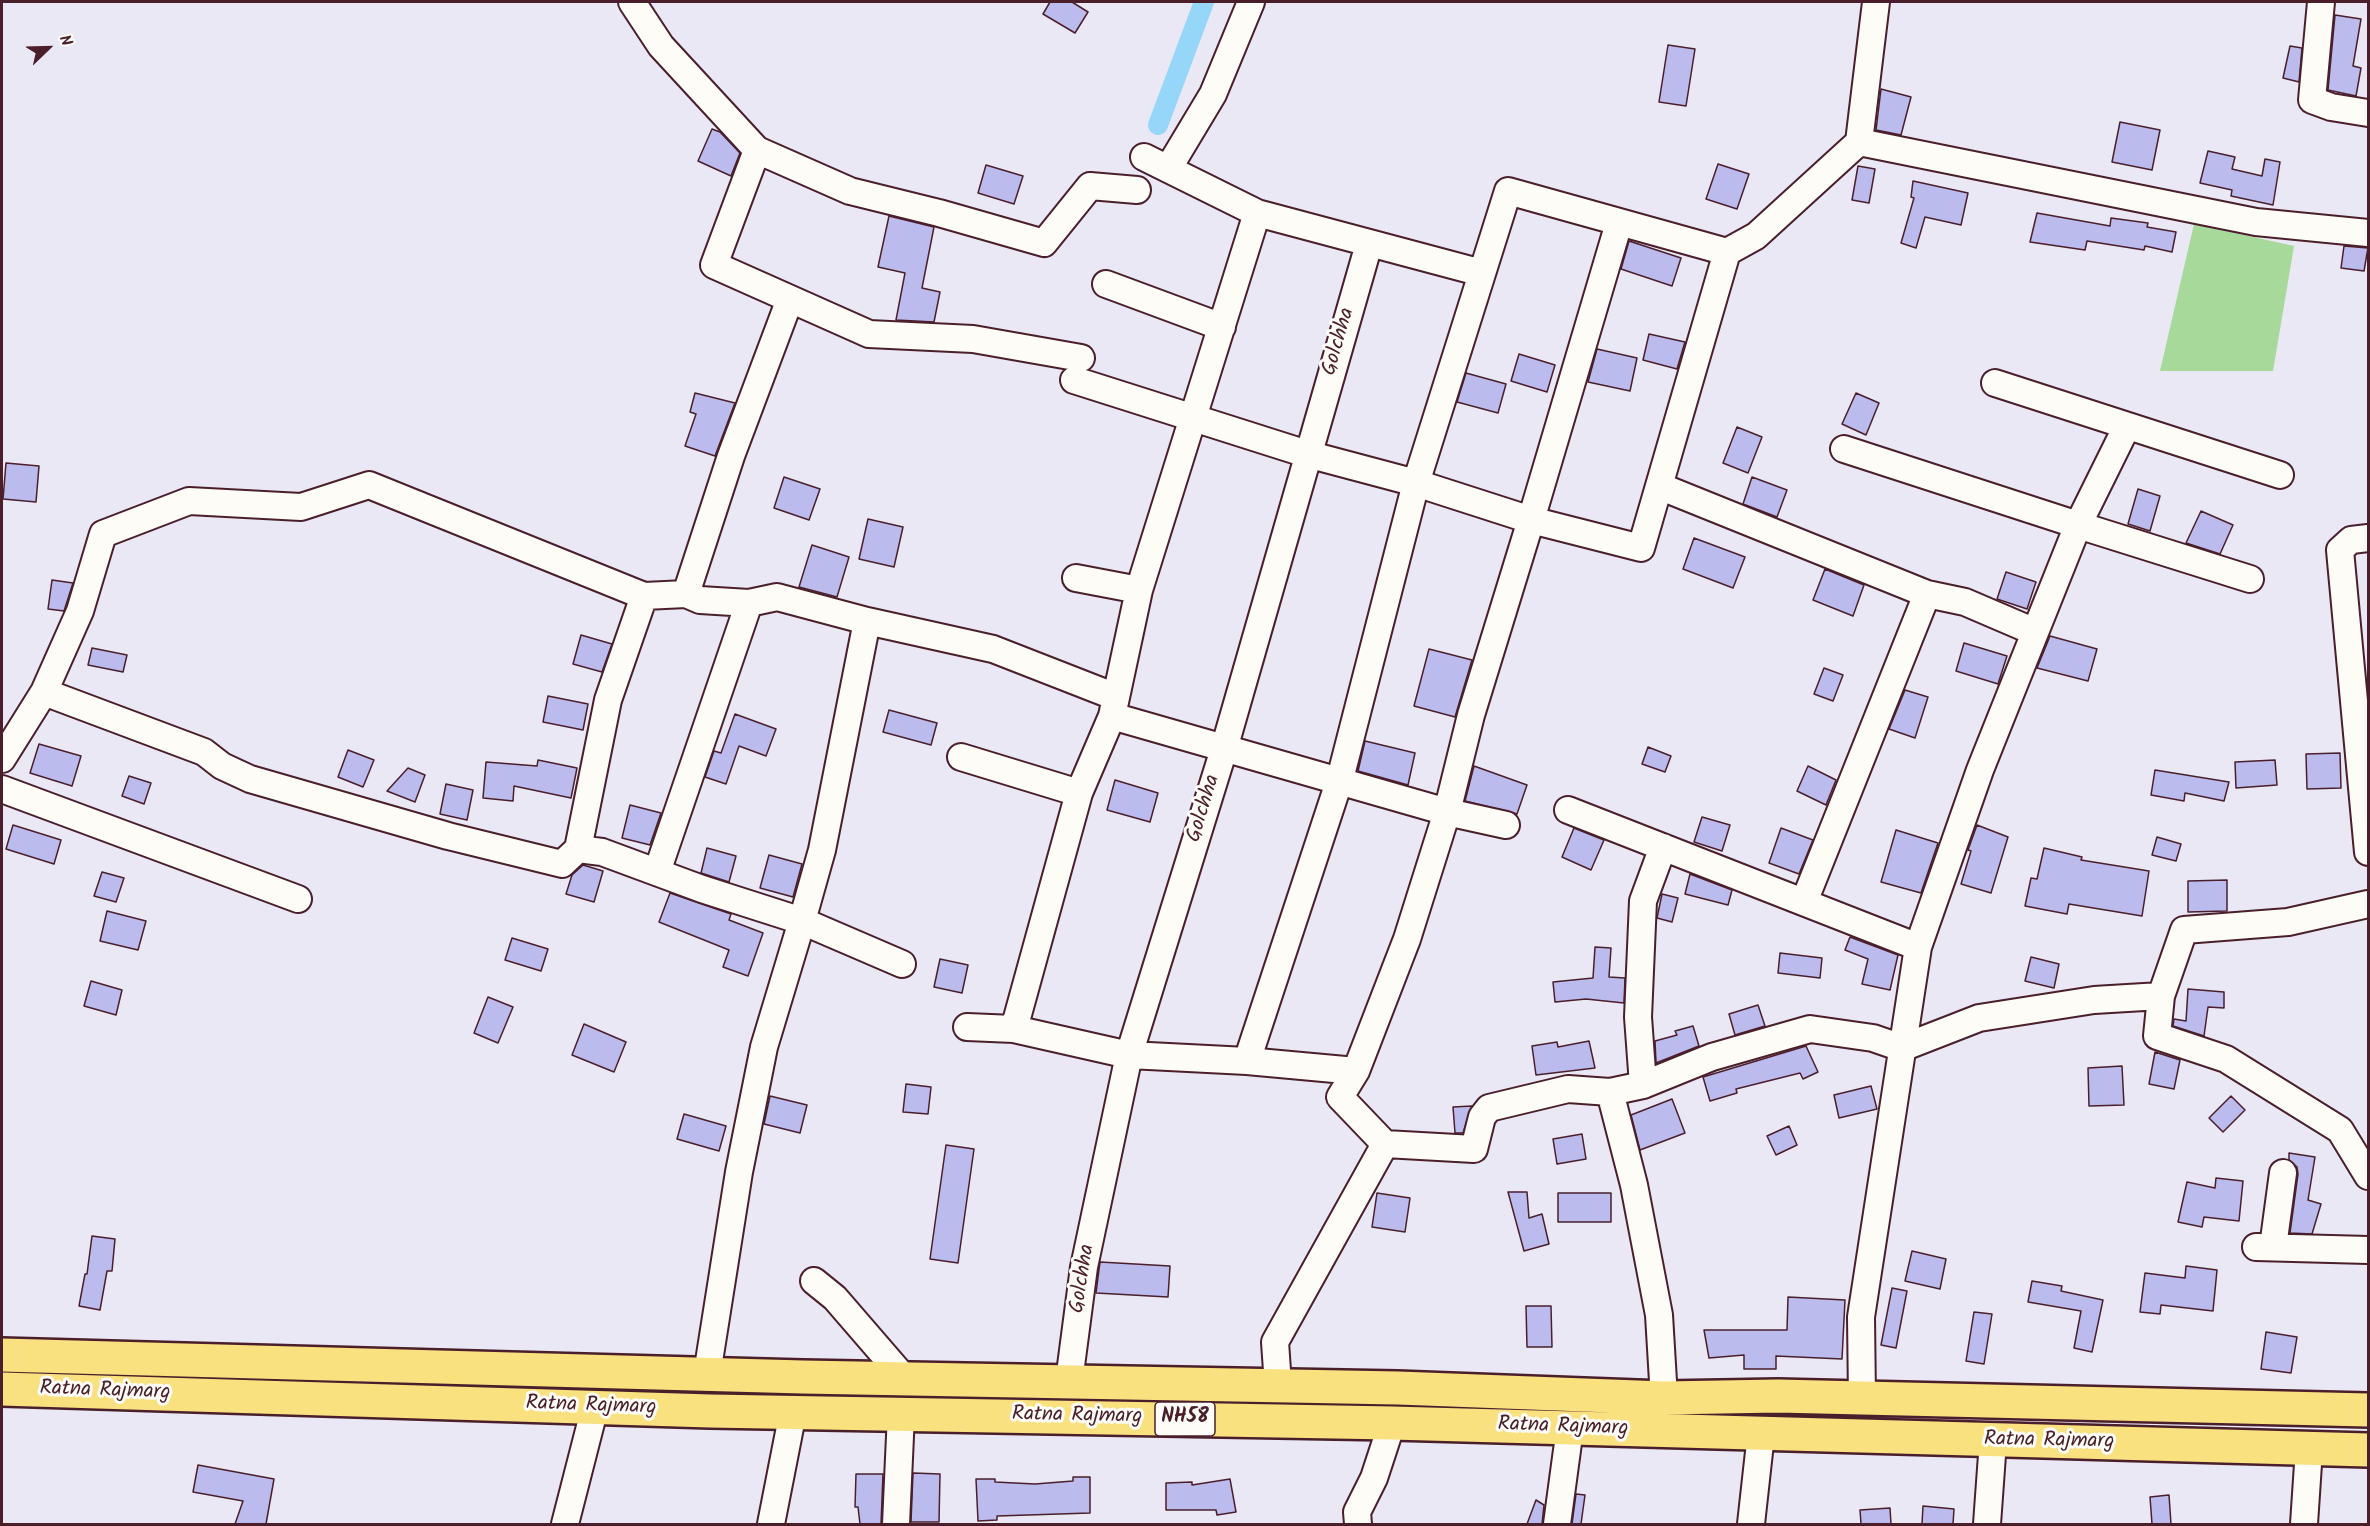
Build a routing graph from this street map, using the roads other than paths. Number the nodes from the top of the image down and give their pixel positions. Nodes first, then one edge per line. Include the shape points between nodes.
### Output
1 (632, 2) edge
2 (1251, 2) edge
3 (1876, 2) edge
4 (2321, 2) edge
5 (2368, 113) edge
6 (1859, 141) junction
7 (757, 150) junction
8 (1144, 157) dead end
9 (1168, 169) junction
10 (1137, 190) dead end
11 (1257, 213) junction
12 (1619, 223) junction
13 (2368, 233) edge
14 (1369, 244) junction
15 (1727, 252) junction
16 (1482, 273) junction
17 (1106, 284) dead end
18 (790, 299) junction
19 (1222, 327) junction
20 (1995, 383) dead end
21 (1194, 416) junction
22 (2127, 426) junction
23 (1844, 449) dead end
24 (1307, 454) junction
25 (2280, 475) dead end
26 (1416, 483) junction
27 (1659, 486) junction
28 (1532, 520) junction
29 (2078, 525) junction
30 (2368, 538) edge
31 (1076, 578) dead end
32 (2250, 579) dead end
33 (1139, 590) junction
34 (686, 594) junction
35 (1927, 594) junction
36 (644, 596) junction
37 (749, 603) junction
38 (867, 621) junction
39 (2035, 632) junction
40 (44, 692) junction
41 (1114, 706) junction
42 (1224, 748) junction
43 (961, 758) dead end
44 (2, 759) edge
45 (1340, 779) junction
46 (2, 789) edge
47 (1079, 793) junction
48 (1568, 810) dead end
49 (1447, 812) junction
50 (1506, 825) dead end
51 (1663, 847) junction
52 (578, 849) junction
53 (2368, 852) edge
54 (657, 872) junction
55 (298, 899) dead end
56 (1804, 902) junction
57 (2368, 904) edge
58 (802, 921) junction
59 (1918, 947) junction
60 (902, 964) dead end
61 (2161, 996) junction
62 (967, 1027) dead end
63 (1014, 1029) junction
64 (1902, 1048) junction
65 (1129, 1055) junction
66 (1247, 1061) junction
67 (1356, 1071) junction
68 (1643, 1084) junction
69 (1610, 1092) junction
70 (1385, 1144) junction
71 (2283, 1173) dead end
72 (2368, 1176) edge
73 (2368, 1250) edge
74 (814, 1281) dead end
75 (2, 1355) edge
76 (706, 1374) junction
77 (905, 1379) junction
78 (1069, 1381) junction
79 (1278, 1385) junction
80 (2, 1389) edge
81 (1664, 1398) junction
82 (1862, 1399) junction
83 (595, 1407) junction
84 (2368, 1410) edge
85 (794, 1412) junction
86 (901, 1414) junction
87 (1392, 1423) junction
88 (1570, 1428) junction
89 (1761, 1434) junction
90 (1993, 1441) junction
91 (2309, 1449) junction
92 (2368, 1450) edge
93 (565, 1524) edge
94 (771, 1524) edge
95 (897, 1524) edge
96 (1358, 1524) edge
97 (1557, 1524) edge
98 (1751, 1524) edge
99 (1988, 1524) edge
100 (2304, 1524) edge

1 - 7 street via 661,46
2 - 9 street via 1214,94
3 - 6 street
4 - 5 street via 2312,100
6 - 13 street via 2256,222
6 - 15 street via 1756,236
7 - 10 street via 850,191 1044,243 1090,186
7 - 18 street via 714,265
8 - 9 street
9 - 11 street
11 - 14 street
11 - 19 street
12 - 15 street
12 - 16 street via 1508,191
12 - 28 street
14 - 16 street
14 - 24 street, Golchha
15 - 27 street
16 - 26 street
17 - 19 street
18 - 21 street via 869,334 973,339 1078,369
18 - 34 street via 731,456
19 - 21 street
20 - 22 street
21 - 24 street
21 - 33 street
22 - 25 street
22 - 29 street
23 - 29 street
24 - 26 street
24 - 42 street, Golchha
26 - 28 street
26 - 45 street
27 - 28 street via 1641,548
27 - 35 street
28 - 49 street via 1471,715
29 - 32 street
29 - 39 street
30 - 53 street via 2351,540 2340,550
31 - 33 street
33 - 41 street
34 - 36 street
34 - 37 street via 700,600
35 - 39 street via 1965,602
35 - 56 street
36 - 40 street via 369,485 301,507 189,501 103,534 80,611
36 - 52 street via 608,700
37 - 38 street via 777,597
37 - 54 street
38 - 41 street via 993,649
38 - 58 street via 822,850
39 - 59 street via 1980,770
40 - 44 street
40 - 52 street via 204,752 250,779 562,864
41 - 42 street
41 - 47 street
42 - 45 street
42 - 65 street, Golchha
43 - 47 street
45 - 49 street
45 - 66 street
46 - 55 street
47 - 63 street
48 - 51 street
49 - 50 street
49 - 67 street via 1407,939
51 - 56 street
51 - 68 street via 1643,901 1638,1017
52 - 54 street via 602,852
54 - 58 street
56 - 59 street
57 - 61 street via 2288,922 2184,930
58 - 60 street
58 - 76 street via 764,1047
59 - 64 street
61 - 64 street via 2094,1000 1979,1018
61 - 72 street via 2157,1036 2226,1059 2340,1130
62 - 63 street
63 - 65 street
64 - 68 street via 1873,1038 1810,1029 1712,1058
64 - 82 street via 1861,1317
65 - 66 street
65 - 78 street, Golchha via 1084,1267
66 - 67 street
67 - 70 street via 1340,1097
68 - 69 street
69 - 70 street via 1568,1089 1489,1108 1482,1118 1474,1149
69 - 81 street via 1634,1185 1659,1315
70 - 79 street via 1275,1342
71 - 73 street via 2264,1247
74 - 77 street via 835,1298
75 - 76 highway, Ratna Rajmarg / NH58
76 - 77 highway, Ratna Rajmarg / NH58
77 - 78 highway, Ratna Rajmarg / NH58
78 - 79 highway, Ratna Rajmarg / NH58
79 - 81 highway, Ratna Rajmarg / NH58
80 - 83 highway, Ratna Rajmarg / NH58
81 - 82 highway, Ratna Rajmarg / NH58
82 - 84 highway, Ratna Rajmarg / NH58
83 - 85 highway, Ratna Rajmarg / NH58
83 - 93 street
85 - 86 highway, Ratna Rajmarg / NH58
85 - 94 street
86 - 87 highway, Ratna Rajmarg / NH58
86 - 95 street
87 - 88 highway, Ratna Rajmarg / NH58
87 - 96 street via 1374,1478 1357,1512
88 - 89 highway, Ratna Rajmarg / NH58
88 - 97 street
89 - 90 highway, Ratna Rajmarg / NH58
89 - 98 street
90 - 91 highway, Ratna Rajmarg / NH58
90 - 99 street
91 - 92 highway, Ratna Rajmarg / NH58
91 - 100 street

